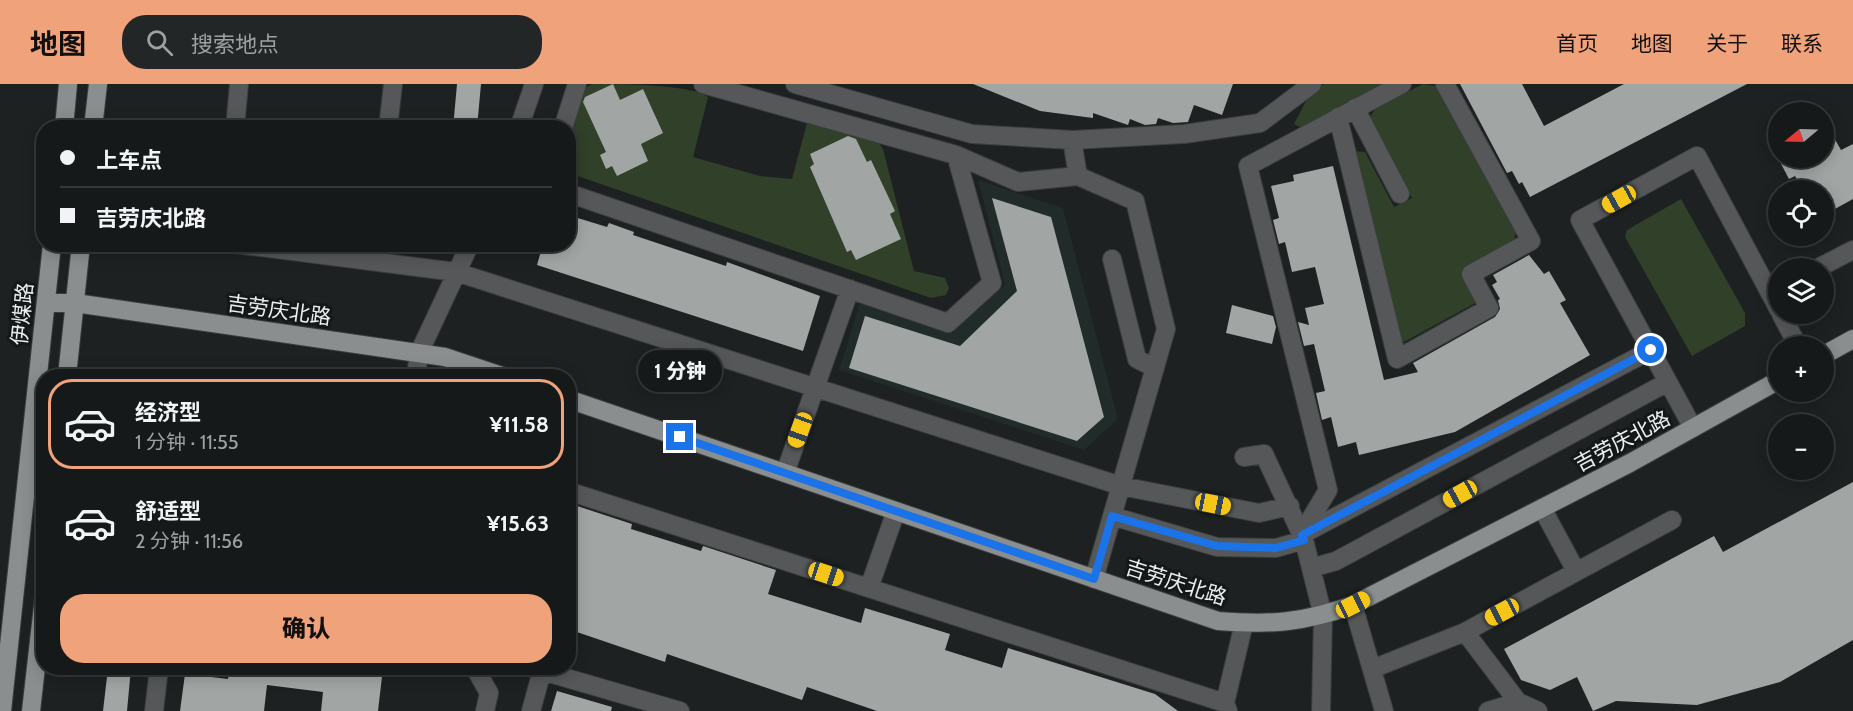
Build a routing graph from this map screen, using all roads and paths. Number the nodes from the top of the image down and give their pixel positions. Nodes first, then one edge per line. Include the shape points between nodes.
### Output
1 (68, 84) edge
2 (98, 84) edge
3 (239, 84) edge
4 (393, 84) edge
5 (534, 84) edge
6 (577, 84) edge
7 (703, 84) edge
8 (795, 84) edge
9 (1312, 84) edge
10 (1402, 84) edge
11 (1445, 84) edge
12 (1355, 108) junction
13 (1338, 117) junction
14 (65, 120) edge
15 (94, 120) edge
16 (236, 120) edge
17 (389, 120) edge
18 (522, 120) edge
19 (566, 120) edge
20 (1072, 140) junction
21 (956, 155) junction
22 (1078, 176) junction
23 (1400, 194) dead end
24 (576, 196) edge
25 (1853, 250) edge
26 (51, 252) edge
27 (80, 252) edge
28 (299, 252) edge
29 (466, 252) edge
30 (1112, 259) dead end
31 (1834, 260) edge
32 (456, 272) junction
33 (1768, 286) edge
34 (850, 290) junction
35 (46, 303) junction
36 (75, 303) junction
37 (1853, 339) edge
38 (1834, 349) edge
39 (1651, 350) junction
40 (419, 353) junction
41 (1155, 368) junction
42 (39, 369) edge
43 (68, 369) edge
44 (417, 369) edge
45 (481, 369) edge
46 (1668, 382) junction
47 (1768, 386) edge
48 (816, 388) junction
49 (36, 396) edge
50 (576, 402) edge
51 (1693, 428) junction
52 (1244, 457) dead end
53 (785, 473) junction
54 (1121, 486) junction
55 (576, 494) edge
56 (1290, 506) junction
57 (1542, 508) junction
58 (896, 511) junction
59 (1112, 516) junction
60 (1672, 520) dead end
61 (1303, 537) junction
62 (1311, 568) junction
63 (1576, 571) junction
64 (1094, 579) junction
65 (869, 588) junction
66 (1353, 605) junction
67 (1323, 616) junction
68 (1244, 623) junction
69 (1465, 632) junction
70 (1372, 669) junction
71 (37, 675) edge
72 (158, 675) edge
73 (479, 675) edge
74 (536, 675) edge
75 (557, 675) edge
76 (1518, 702) junction
77 (1226, 707) edge
78 (671, 710) edge
79 (2, 711) edge
80 (32, 711) edge
81 (154, 711) edge
82 (484, 711) edge
83 (531, 711) edge
84 (1321, 711) edge
85 (1384, 711) edge
86 (1488, 711) edge
87 (1538, 711) edge

1 - 14 main road
2 - 15 main road
3 - 16 lane
4 - 17 lane
5 - 18 lane
6 - 19 lane
7 - 21 lane
8 - 20 lane via 972,134
9 - 20 lane via 1260,123 1184,134
10 - 12 lane
11 - 13 lane via 1531,241 1471,274 1489,308 1397,359
12 - 13 lane
12 - 23 lane
13 - 61 lane via 1248,166 1328,490
20 - 22 lane
21 - 22 lane via 1018,183
21 - 34 lane via 992,283 948,323
22 - 41 lane via 1135,201 1166,329
24 - 34 lane
25 - 31 lane
26 - 35 main road, 伊煤路
27 - 36 main road
28 - 32 lane
29 - 32 lane
30 - 41 lane via 1137,359
32 - 40 lane
32 - 48 lane
33 - 39 lane via 1697,156 1580,220
34 - 48 lane
35 - 36 main road, 吉劳庆北路
35 - 42 main road, 伊煤路
36 - 40 main road, 吉劳庆北路
36 - 43 main road
37 - 38 main road
39 - 46 lane
39 - 61 lane
40 - 44 lane
40 - 45 main road, 吉劳庆北路
41 - 54 lane
46 - 51 lane
46 - 62 lane via 1336,561
47 - 51 main road, 吉劳庆北路
48 - 53 lane
48 - 54 lane
49 - 79 main road, 伊煤路
50 - 53 main road, 吉劳庆北路
51 - 57 main road, 吉劳庆北路
52 - 56 lane via 1264,454
53 - 58 main road, 吉劳庆北路
54 - 56 lane via 1259,513
54 - 59 lane
55 - 65 lane
56 - 61 lane
57 - 63 lane
57 - 66 main road, 吉劳庆北路
58 - 64 main road, 吉劳庆北路
58 - 65 lane
59 - 61 lane via 1217,546 1276,548
59 - 64 lane
60 - 63 lane
61 - 62 lane
62 - 67 lane
63 - 69 lane
64 - 68 main road, 吉劳庆北路 via 1218,621
65 - 77 lane
66 - 67 main road, 吉劳庆北路
66 - 70 lane
67 - 68 main road, 吉劳庆北路 via 1267,625
67 - 84 lane
68 - 77 lane
69 - 70 lane
69 - 76 lane
70 - 85 lane
71 - 80 main road
72 - 81 lane
73 - 82 lane via 489,693
74 - 83 lane
75 - 78 lane
76 - 86 lane
76 - 87 lane

